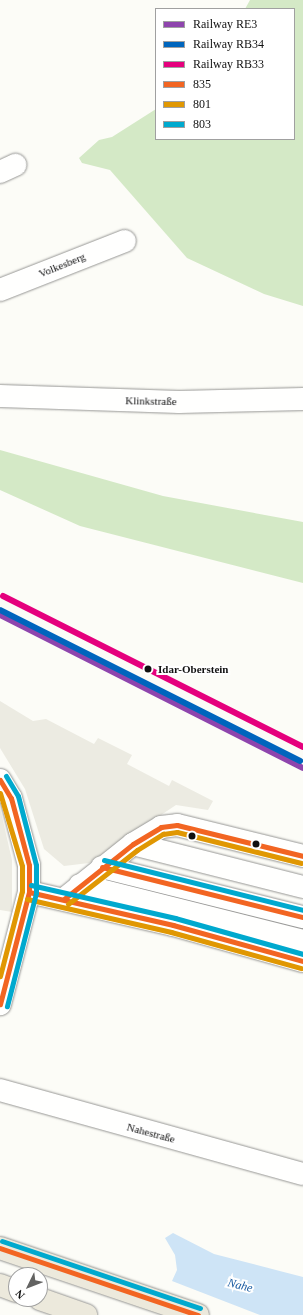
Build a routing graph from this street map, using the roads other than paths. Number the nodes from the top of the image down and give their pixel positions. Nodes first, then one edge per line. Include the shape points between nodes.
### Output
1 (125, 240) dead end
2 (0, 290) edge
3 (0, 396) edge
4 (303, 399) edge
5 (0, 780) edge
6 (133, 844) junction
7 (303, 856) edge
8 (102, 867) junction
9 (303, 887) edge
10 (29, 892) junction
11 (72, 892) junction
12 (303, 917) edge
13 (303, 941) edge
14 (303, 961) edge
15 (0, 1004) edge
16 (0, 1090) edge
17 (303, 1174) edge
18 (0, 1248) edge
19 (48, 1302) edge
20 (86, 1315) edge
21 (198, 1315) edge

1 - 2 street, Volkesberg
3 - 4 street, Klinkstraße via 179,402
5 - 10 street via 11,798 21,832 29,865
6 - 7 street via 162,827 177,825
6 - 8 street
6 - 9 street
8 - 11 street
8 - 12 street
10 - 11 street
10 - 15 street
11 - 13 street
11 - 14 street
16 - 17 street, Nahestraße
18 - 21 main road
19 - 20 main road

